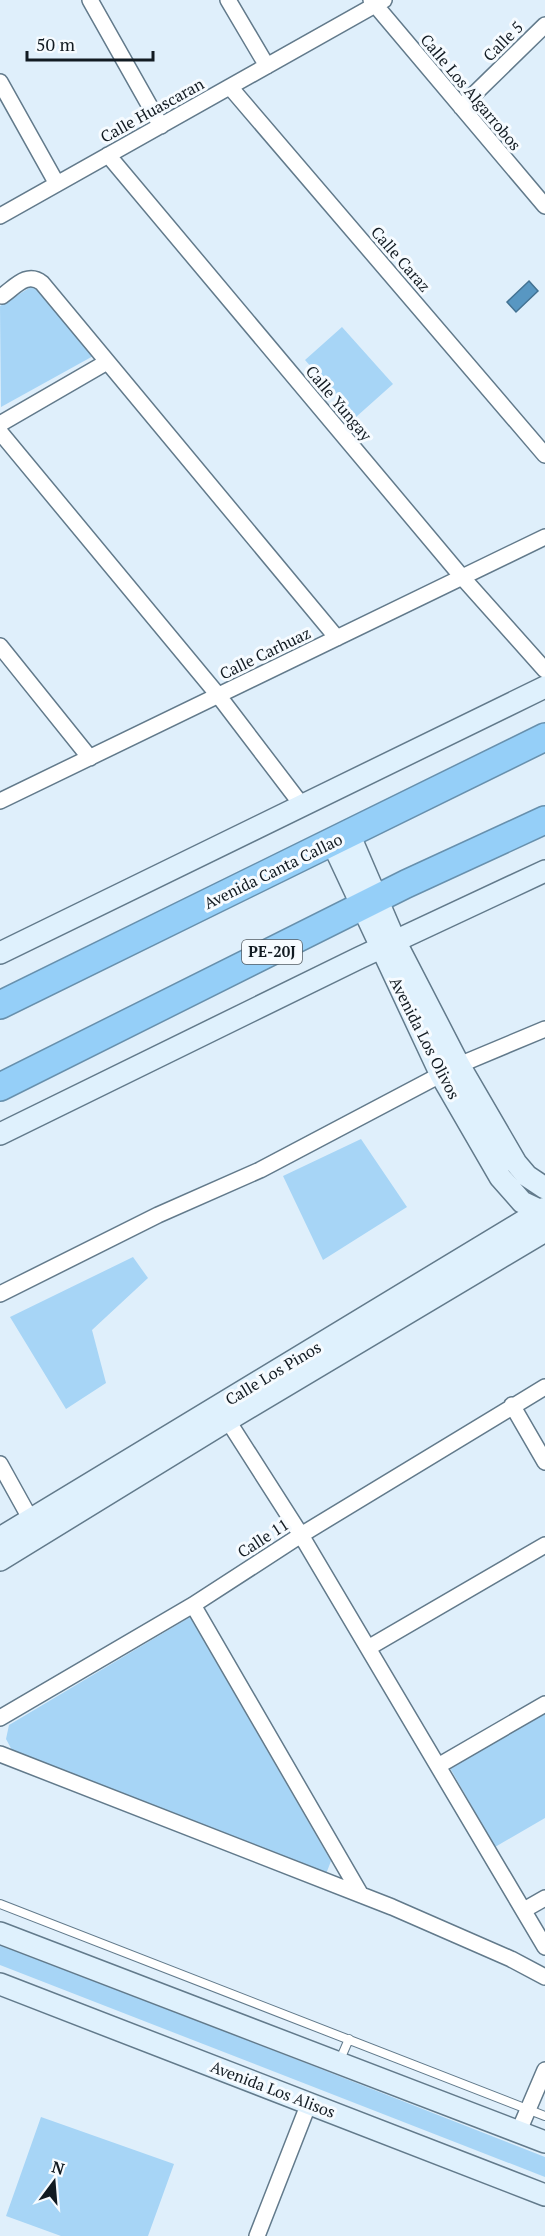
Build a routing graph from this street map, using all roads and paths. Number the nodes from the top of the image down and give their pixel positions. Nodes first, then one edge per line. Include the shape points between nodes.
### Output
1 (90, 0) edge
2 (228, 0) edge
3 (376, 2) edge
4 (545, 25) edge
5 (267, 66) junction
6 (0, 82) edge
7 (230, 87) junction
8 (461, 107) junction
9 (161, 126) junction
10 (108, 155) junction
11 (57, 184) junction
12 (545, 206) edge
13 (0, 216) edge
14 (2, 296) dead end
15 (106, 362) junction
16 (0, 424) edge
17 (0, 432) edge
18 (545, 455) edge
19 (545, 537) edge
20 (462, 578) junction
21 (337, 638) junction
22 (0, 646) edge
23 (545, 670) edge
24 (545, 687) edge
25 (218, 695) junction
26 (545, 737) edge
27 (90, 758) junction
28 (0, 801) edge
29 (301, 804) junction
30 (545, 820) edge
31 (341, 838) junction
32 (545, 871) edge
33 (370, 903) junction
34 (388, 945) junction
35 (0, 953) edge
36 (0, 1005) edge
37 (545, 1029) edge
38 (450, 1070) junction
39 (3, 1088) edge
40 (0, 1134) edge
41 (545, 1188) edge
42 (544, 1216) edge
43 (0, 1294) edge
44 (545, 1388) edge
45 (512, 1405) junction
46 (223, 1413) junction
47 (545, 1462) edge
48 (0, 1464) edge
49 (31, 1520) junction
50 (300, 1534) junction
51 (0, 1538) edge
52 (545, 1545) edge
53 (0, 1560) edge
54 (193, 1605) junction
55 (368, 1648) junction
56 (545, 1704) edge
57 (0, 1718) edge
58 (0, 1754) edge
59 (438, 1766) junction
60 (361, 1896) junction
61 (545, 1898) edge
62 (0, 1904) edge
63 (524, 1910) junction
64 (0, 1934) edge
65 (545, 1947) edge
66 (545, 1977) edge
67 (2, 1990) edge
68 (349, 2039) junction
69 (339, 2062) junction
70 (545, 2070) edge
71 (309, 2103) junction
72 (528, 2109) junction
73 (545, 2116) edge
74 (518, 2133) junction
75 (545, 2142) edge
76 (545, 2195) edge
77 (257, 2236) edge

1 - 9 street
2 - 5 street
3 - 5 street, Calle Huascaran
3 - 8 street, Calle Los Algarrobos
4 - 8 street, Calle 5
5 - 7 street, Calle Huascaran
6 - 11 street
7 - 9 street, Calle Huascaran
7 - 18 street, Calle Caraz
8 - 12 street, Calle Los Algarrobos
9 - 10 street, Calle Huascaran
10 - 11 street, Calle Huascaran
10 - 20 street, Calle Yungay
11 - 13 street, Calle Huascaran
14 - 15 street via 28,277 35,278
15 - 16 street
15 - 21 street
17 - 25 street
19 - 20 street, Calle Carhuaz
20 - 21 street, Calle Carhuaz
20 - 23 street, Calle Yungay
21 - 25 street, Calle Carhuaz
22 - 27 street
24 - 29 main road
25 - 27 street, Calle Carhuaz
25 - 29 street
26 - 31 highway, Avenida Canta Callao
27 - 28 street, Calle Carhuaz
29 - 35 main road
30 - 33 highway, PE-20J
31 - 33 main road, Avenida Los Olivos
31 - 36 highway, Avenida Canta Callao
32 - 34 main road
33 - 34 main road, Avenida Los Olivos
33 - 39 highway, PE-20J
34 - 38 main road, Avenida Los Olivos
34 - 40 main road
37 - 38 street
38 - 41 main road, Avenida Los Olivos via 516,1163
38 - 42 main road, Avenida Los Olivos via 500,1177 522,1202
38 - 43 street via 260,1170 158,1215
42 - 46 main road, Calle Los Pinos
44 - 45 street, Calle 11
45 - 47 street
45 - 50 street, Calle 11
46 - 49 main road, Calle Los Pinos
46 - 50 street
46 - 53 main road, Calle Los Pinos
48 - 49 street
49 - 51 main road, Calle Los Pinos
50 - 54 street, Calle 11
50 - 55 street
52 - 55 street
54 - 57 street, Calle 11
54 - 60 street
55 - 59 street
56 - 59 street
58 - 60 street
59 - 63 street
60 - 66 street
61 - 63 street
62 - 68 lane
63 - 65 street
64 - 69 main road
67 - 71 main road, Avenida Los Alisos
68 - 69 lane
68 - 72 lane
69 - 74 main road
70 - 72 street
71 - 76 main road, Avenida Los Alisos
71 - 77 street
72 - 73 lane
72 - 74 street
74 - 75 main road

